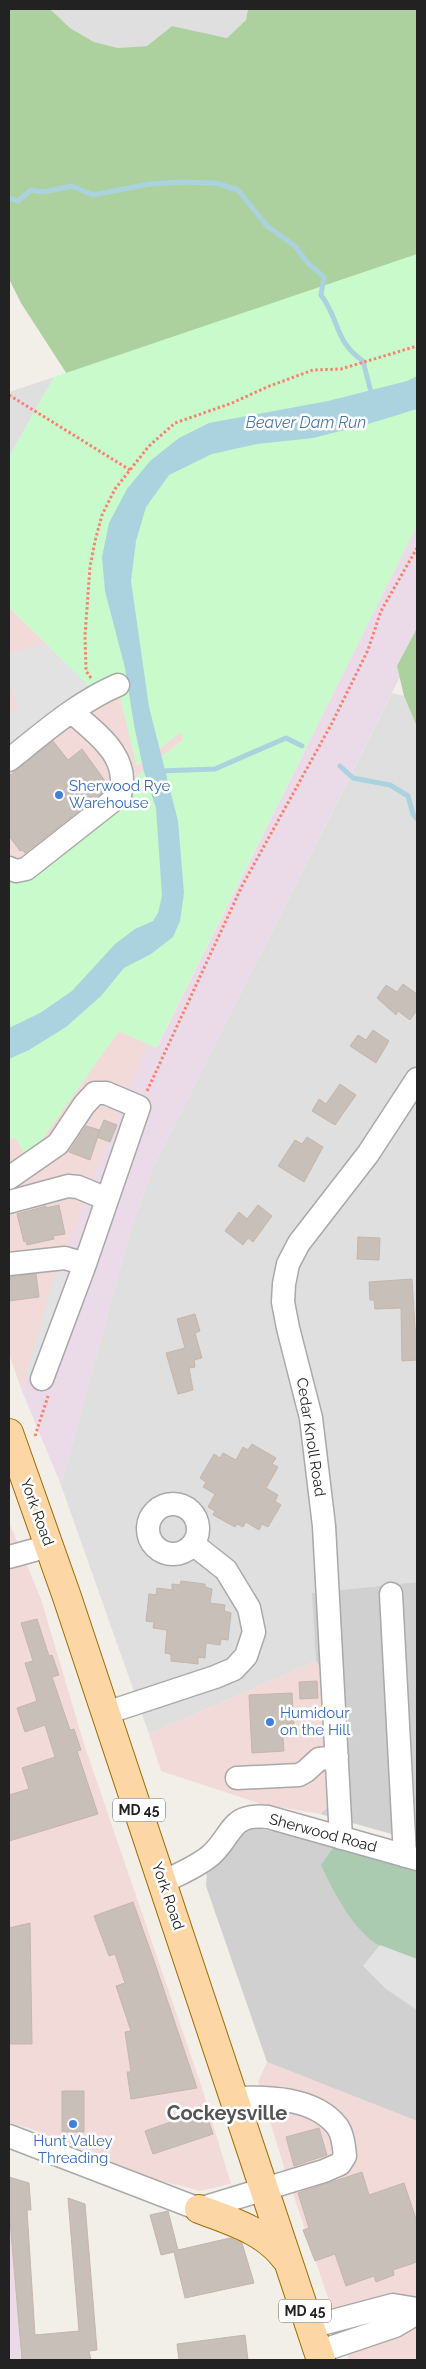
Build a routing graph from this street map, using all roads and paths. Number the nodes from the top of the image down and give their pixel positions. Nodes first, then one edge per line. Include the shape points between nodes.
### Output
1 (417, 346) edge
2 (9, 395) edge
3 (130, 470) junction
4 (417, 548) edge
5 (111, 688) joint
6 (72, 712) junction
7 (9, 760) edge
8 (9, 868) edge
9 (417, 1079) edge
10 (139, 1107) junction
11 (9, 1178) edge
12 (107, 1199) junction
13 (9, 1202) edge
14 (9, 1264) edge
15 (85, 1264) junction
16 (42, 1379) dead end
17 (9, 1433) edge
18 (193, 1544) dead end
19 (49, 1546) junction
20 (9, 1557) edge
21 (391, 1594) dead end
22 (106, 1713) junction
23 (337, 1757) junction
24 (237, 1778) dead end
25 (341, 1838) junction
26 (411, 1857) edge
27 (163, 1882) junction
28 (235, 2098) junction
29 (9, 2136) edge
30 (264, 2188) junction
31 (199, 2209) junction
32 (288, 2262) junction
33 (417, 2309) edge
34 (417, 2313) edge
35 (317, 2346) edge

1 - 3 path via 342,369 313,370 175,423 149,446
2 - 3 path
3 - 5 path via 115,488 102,515 90,567 86,671
4 - 10 path via 381,611 368,650 332,723 242,886 164,1060
5 - 6 street
6 - 7 street
6 - 8 street via 109,744 121,779 120,795 26,870
9 - 23 street, Cedar Knoll Road via 368,1154 299,1243 288,1264 284,1284 284,1310 311,1418 320,1481
10 - 11 street via 106,1093 95,1093 58,1144
10 - 12 street
12 - 13 street via 68,1186
12 - 15 street
14 - 15 street via 65,1258
15 - 16 street
17 - 19 main road, York Road / MD 45
18 - 22 street via 226,1570 249,1608 254,1632 246,1656 234,1669 215,1678
19 - 20 street
19 - 22 main road, York Road / MD 45
21 - 26 street
22 - 27 main road, York Road / MD 45
23 - 24 street via 319,1759 299,1774
23 - 25 street, Cedar Knoll Road
25 - 26 street, Sherwood Road
25 - 27 street, Sherwood Road via 268,1817 245,1818 229,1829 209,1856
27 - 28 main road, York Road / MD 45
28 - 30 main road, York Road / MD 45
28 - 30 street via 289,2100 327,2117 338,2127 343,2141 345,2156 340,2164
29 - 31 street
30 - 31 street
30 - 32 main road, York Road / MD 45
31 - 32 main road via 260,2234 272,2242
32 - 35 main road, York Road / MD 45
33 - 35 street via 393,2305
34 - 35 street via 395,2326

